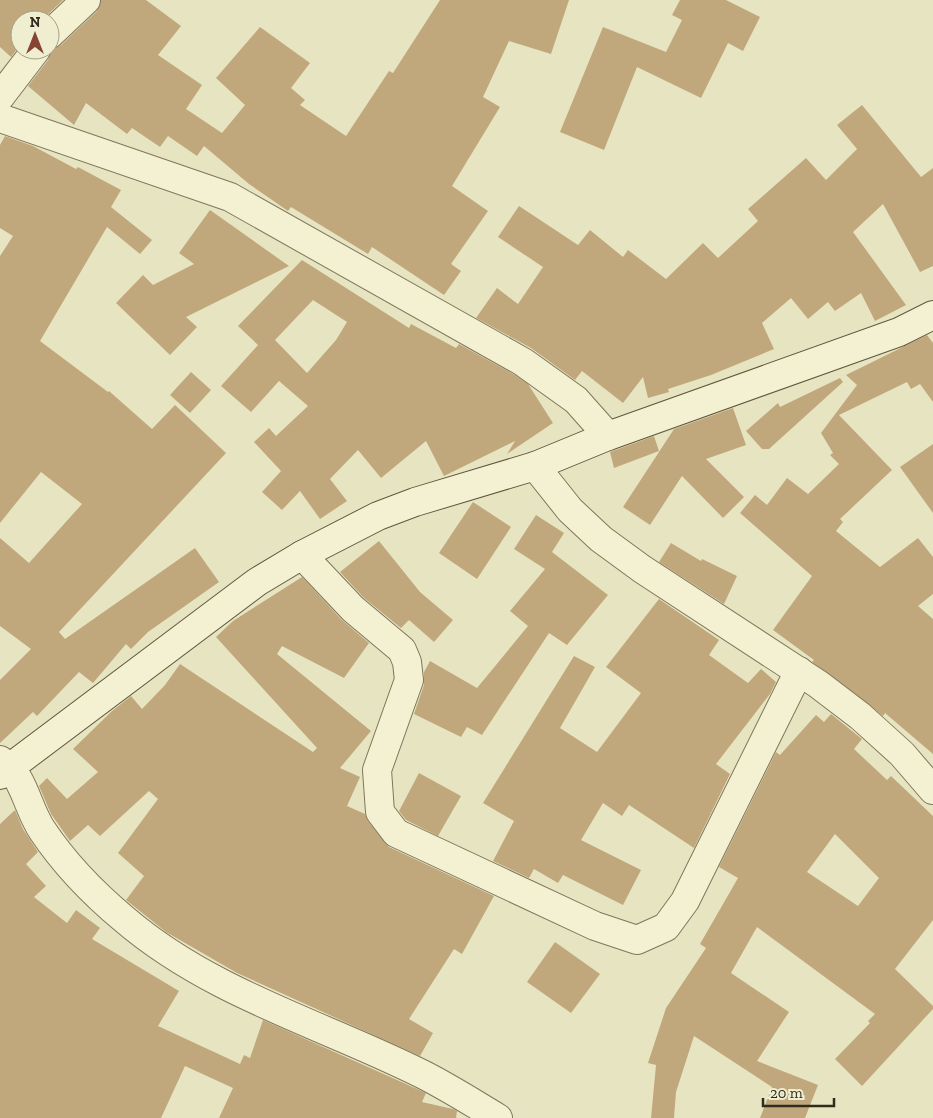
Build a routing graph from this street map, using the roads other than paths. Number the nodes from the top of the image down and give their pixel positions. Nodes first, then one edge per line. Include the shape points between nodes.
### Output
1 (86, 0) edge
2 (60, 25) edge
3 (28, 60) edge
4 (0, 97) edge
5 (0, 118) edge
6 (933, 315) edge
7 (608, 436) junction
8 (535, 466) junction
9 (302, 555) junction
10 (799, 671) junction
11 (4, 767) edge
12 (933, 790) edge
13 (498, 1118) edge

1 - 2 street
3 - 4 street
5 - 7 street via 230,197 523,362 576,400
6 - 7 street via 899,332
7 - 8 street
8 - 9 street via 378,516
8 - 10 street via 570,510 601,539
9 - 10 street via 354,609 402,650 407,662 409,680 377,770 380,812 396,833 595,926 637,940 666,927 685,901
9 - 11 street via 257,582
10 - 12 street via 860,716 902,754
11 - 13 street via 41,829 70,868 124,920 191,967 256,1000 423,1074

